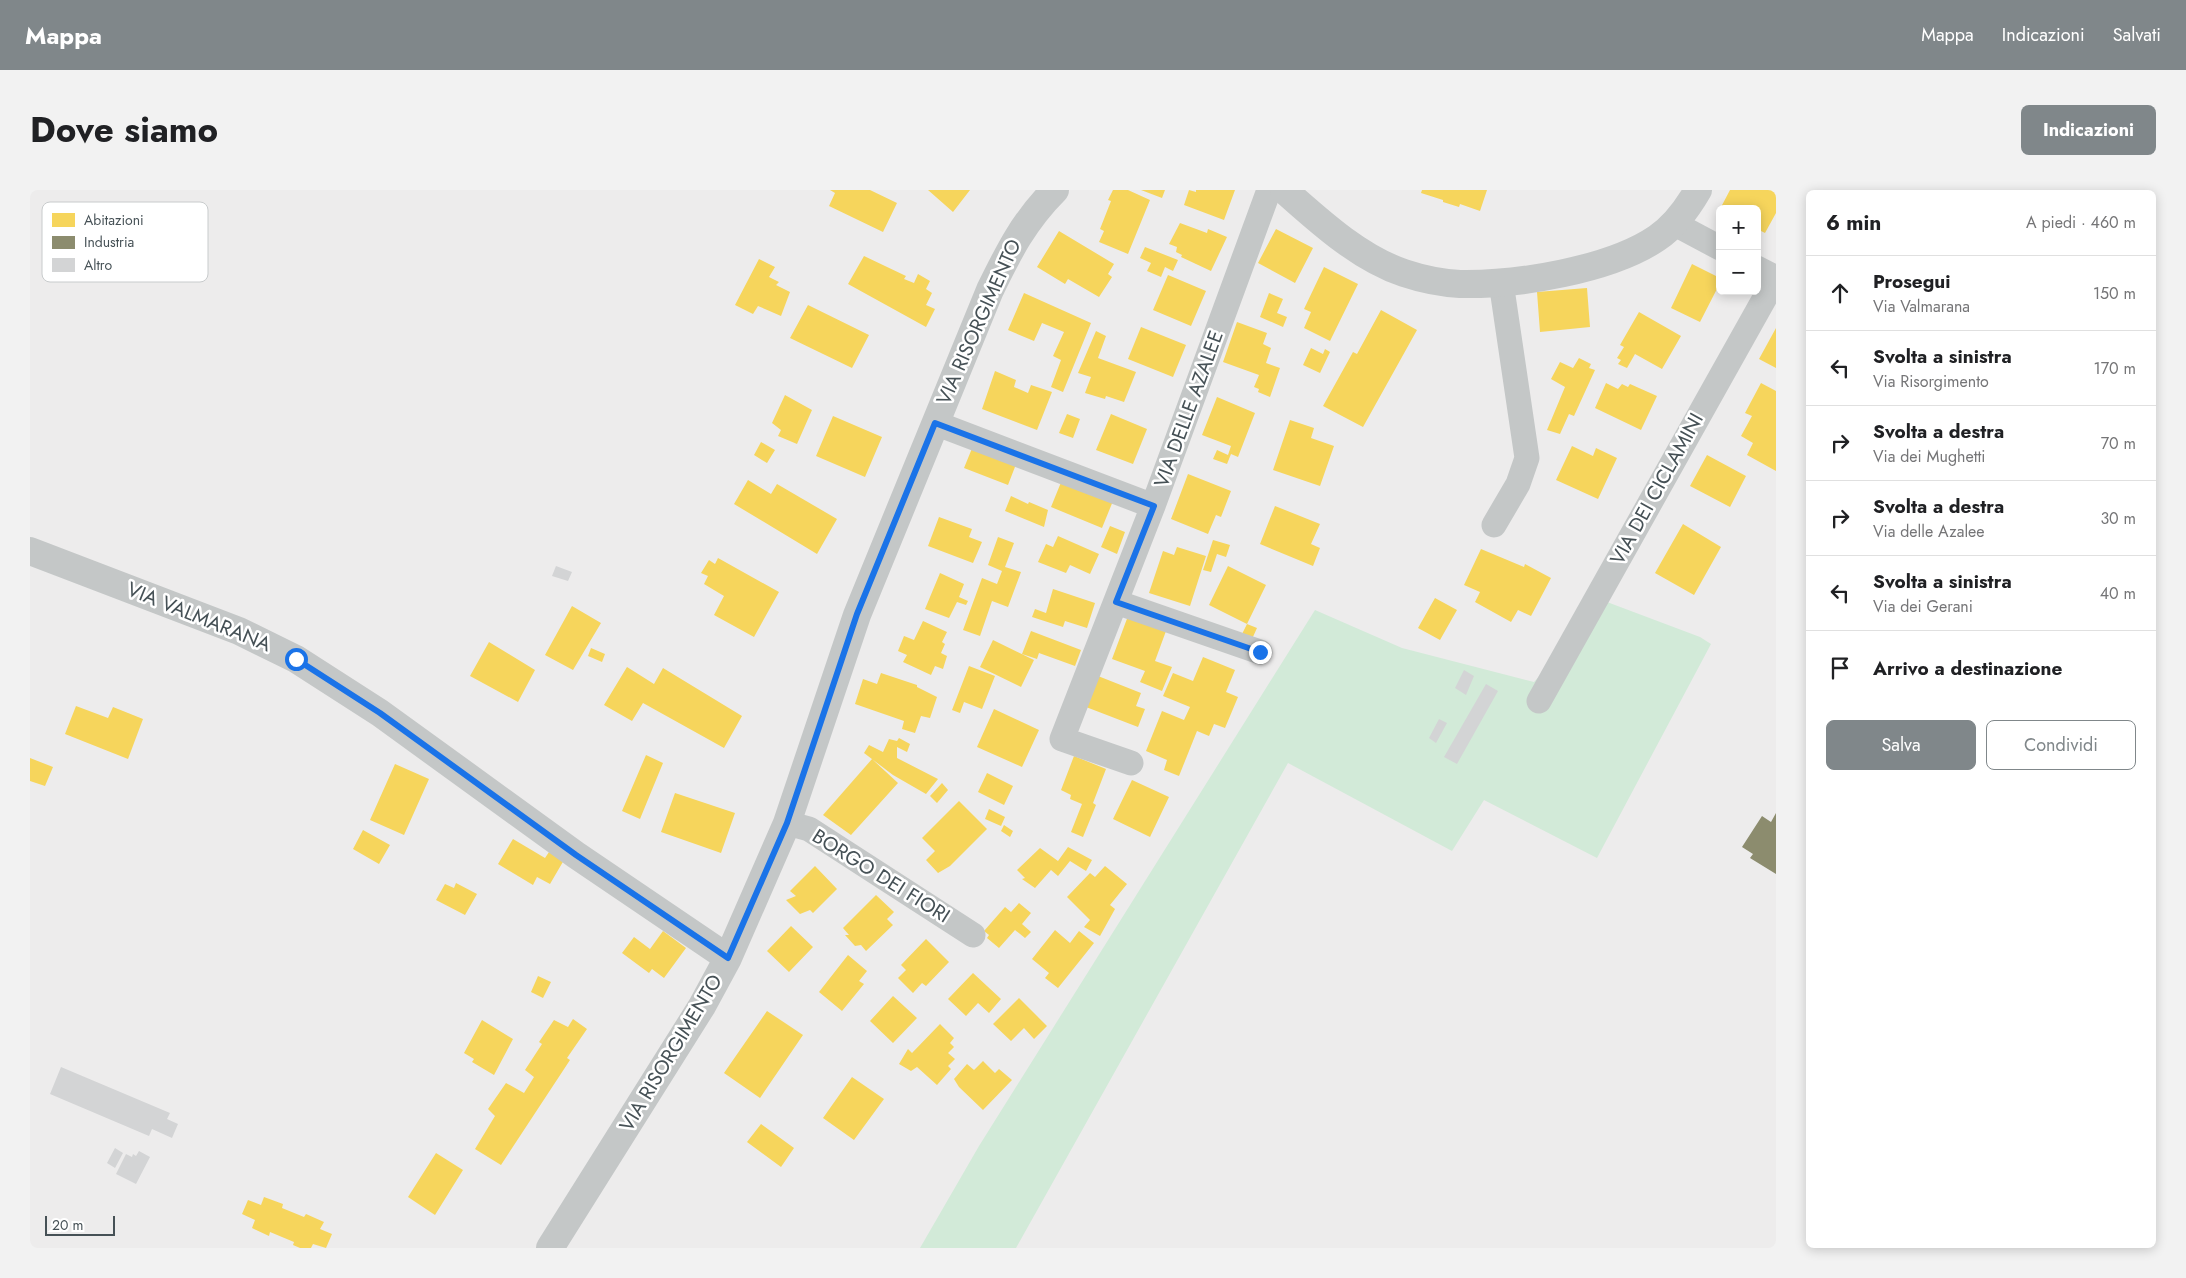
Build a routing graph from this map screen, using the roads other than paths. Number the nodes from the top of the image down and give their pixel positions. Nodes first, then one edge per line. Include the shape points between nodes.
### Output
1 (1055, 190) edge
2 (1698, 190) edge
3 (1284, 191) edge
4 (1675, 224) junction
5 (1716, 246) edge
6 (1761, 270) edge
7 (1776, 278) edge
8 (1501, 282) junction
9 (935, 423) junction
10 (1154, 506) junction
11 (1494, 525) dead end
12 (30, 551) edge
13 (1116, 602) junction
14 (1260, 652) dead end
15 (1539, 701) dead end
16 (1131, 763) dead end
17 (787, 823) junction
18 (973, 935) dead end
19 (728, 958) junction
20 (550, 1248) edge

1 - 9 street, VIA RISORGIMENTO via 1040,204 1013,241
2 - 4 street
3 - 8 street via 1366,255 1403,272 1460,284
3 - 10 street, VIA DELLE AZALEE via 1267,193
4 - 5 street
4 - 8 street via 1639,249 1591,266
6 - 7 street
7 - 15 street, VIA DEI CICLAMINI
8 - 11 street via 1527,458 1518,484
9 - 10 street
9 - 17 street, VIA RISORGIMENTO via 857,614
10 - 13 street, VIA DELLE AZALEE
12 - 19 street, VIA VALMARANA via 239,631 303,663 380,713 576,855
13 - 14 street
13 - 16 street, VIA DELLE AZALEE via 1062,739
17 - 18 street, BORGO DEI FIORI via 809,829
17 - 19 street, VIA RISORGIMENTO
19 - 20 street, VIA RISORGIMENTO via 702,1006

